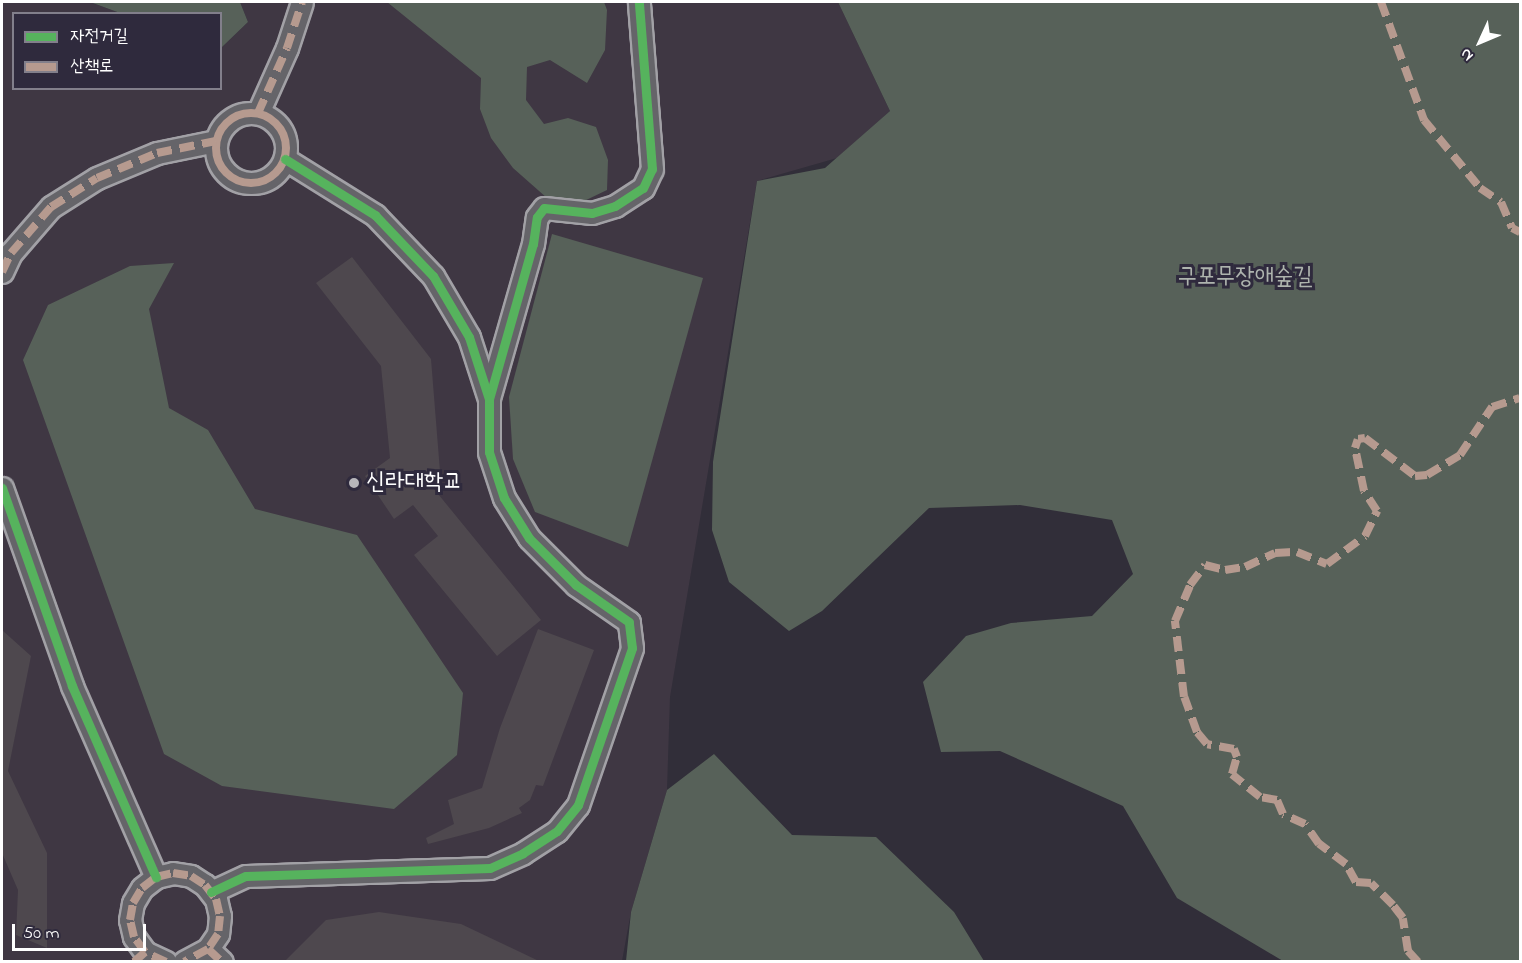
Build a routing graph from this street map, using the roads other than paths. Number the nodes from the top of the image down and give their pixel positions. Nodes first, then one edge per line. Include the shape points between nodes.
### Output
1 (302, 2) edge
2 (639, 2) edge
3 (258, 113) junction
4 (216, 141) junction
5 (285, 159) junction
6 (2, 272) edge
7 (489, 399) junction
8 (2, 488) edge
9 (156, 877) junction
10 (211, 892) junction
11 (215, 955) edge
12 (140, 957) edge
13 (166, 962) edge
14 (184, 962) edge

1 - 3 street via 287,48
2 - 7 street via 652,170 643,188 615,206 592,213 544,208 537,217 533,244
3 - 4 street via 231,118
3 - 5 street via 281,128 286,141
4 - 5 street via 222,168 245,183 272,177
4 - 6 street via 157,153 97,178 51,207 11,254
5 - 7 street via 375,215 433,276 469,336
7 - 10 street via 489,452 504,498 530,537 576,585 629,622 632,648 625,678 578,806 557,831 524,853 490,868 246,876
8 - 9 street via 72,686
9 - 10 street via 173,873 190,876
9 - 12 street via 137,895 130,920
10 - 11 street via 220,916
11 - 14 street
12 - 13 street

